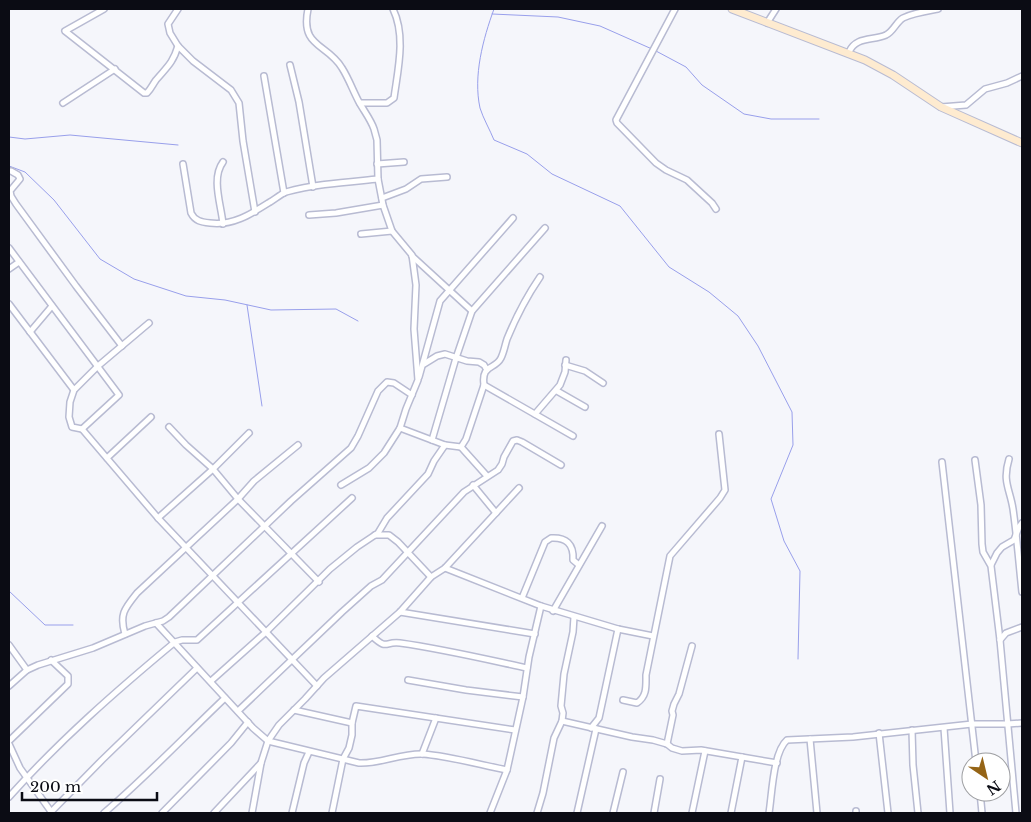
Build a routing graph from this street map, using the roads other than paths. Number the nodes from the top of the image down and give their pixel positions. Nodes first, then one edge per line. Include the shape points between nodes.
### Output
1 (104, 9) edge
2 (178, 9) edge
3 (308, 9) edge
4 (393, 9) edge
5 (675, 9) edge
6 (732, 9) edge
7 (776, 9) edge
8 (938, 9) edge
9 (767, 23) junction
10 (178, 46) junction
11 (850, 52) junction
12 (290, 65) dead end
13 (115, 69) junction
14 (264, 76) dead end
15 (1022, 76) edge
16 (64, 103) dead end
17 (360, 103) junction
18 (941, 107) junction
19 (1022, 143) edge
20 (223, 162) dead end
21 (404, 162) dead end
22 (183, 164) dead end
23 (378, 164) junction
24 (11, 171) dead end
25 (447, 177) dead end
26 (378, 179) junction
27 (313, 187) junction
28 (284, 193) junction
29 (382, 198) junction
30 (383, 205) junction
31 (716, 209) dead end
32 (256, 212) junction
33 (310, 216) dead end
34 (513, 218) dead end
35 (223, 224) junction
36 (545, 228) dead end
37 (392, 231) junction
38 (361, 234) dead end
39 (9, 248) edge
40 (412, 255) junction
41 (19, 262) junction
42 (9, 269) edge
43 (540, 277) dead end
44 (449, 290) junction
45 (9, 304) edge
46 (52, 306) junction
47 (472, 311) junction
48 (149, 323) dead end
49 (30, 332) junction
50 (122, 346) junction
51 (456, 358) junction
52 (423, 364) junction
53 (98, 366) junction
54 (487, 370) junction
55 (418, 380) junction
56 (603, 383) dead end
57 (484, 386) junction
58 (74, 390) junction
59 (557, 391) junction
60 (412, 395) junction
61 (585, 408) dead end
62 (534, 414) junction
63 (151, 417) dead end
64 (169, 427) dead end
65 (400, 428) junction
66 (82, 429) junction
67 (249, 432) dead end
68 (719, 434) dead end
69 (573, 436) dead end
70 (432, 440) junction
71 (298, 445) dead end
72 (445, 445) junction
73 (461, 447) junction
74 (107, 458) junction
75 (975, 460) dead end
76 (1008, 460) dead end
77 (942, 462) dead end
78 (561, 465) dead end
79 (213, 469) junction
80 (487, 476) junction
81 (341, 484) dead end
82 (473, 485) junction
83 (519, 488) dead end
84 (352, 498) dead end
85 (238, 499) junction
86 (496, 513) junction
87 (158, 518) junction
88 (1022, 523) edge
89 (265, 526) junction
90 (602, 526) dead end
91 (375, 535) junction
92 (1016, 535) junction
93 (185, 547) junction
94 (407, 552) junction
95 (292, 554) junction
96 (579, 565) junction
97 (991, 566) junction
98 (445, 568) junction
99 (212, 575) junction
100 (432, 577) junction
101 (319, 582) junction
102 (1022, 592) edge
103 (522, 598) junction
104 (238, 604) junction
105 (541, 606) junction
106 (547, 608) junction
107 (553, 611) junction
108 (400, 612) junction
109 (539, 615) junction
110 (574, 617) junction
111 (156, 623) junction
112 (1022, 627) edge
113 (618, 629) junction
114 (266, 632) junction
115 (125, 634) junction
116 (535, 634) junction
117 (372, 636) junction
118 (653, 636) junction
119 (1000, 640) junction
120 (175, 642) junction
121 (9, 645) edge
122 (692, 646) dead end
123 (51, 660) junction
124 (292, 661) junction
125 (197, 668) junction
126 (527, 668) junction
127 (27, 670) junction
128 (408, 680) dead end
129 (211, 681) junction
130 (9, 686) edge
131 (317, 686) junction
132 (523, 697) junction
133 (225, 698) junction
134 (624, 700) dead end
135 (294, 710) junction
136 (238, 711) junction
137 (436, 718) junction
138 (562, 721) junction
139 (248, 722) junction
140 (1022, 722) edge
141 (352, 723) junction
142 (972, 724) junction
143 (1007, 724) junction
144 (594, 728) junction
145 (944, 728) junction
146 (515, 730) junction
147 (912, 730) junction
148 (879, 733) junction
149 (810, 739) junction
150 (268, 742) junction
151 (9, 743) edge
152 (667, 744) junction
153 (705, 751) junction
154 (309, 752) junction
155 (975, 752) edge
156 (422, 754) junction
157 (742, 758) junction
158 (342, 759) junction
159 (262, 763) junction
160 (777, 763) junction
161 (507, 770) junction
162 (623, 772) dead end
163 (27, 777) junction
164 (660, 779) dead end
165 (9, 798) edge
166 (51, 813) edge
167 (104, 813) edge
168 (162, 813) edge
169 (214, 813) edge
170 (252, 813) edge
171 (292, 813) edge
172 (332, 813) edge
173 (490, 813) edge
174 (537, 813) edge
175 (577, 813) edge
176 (613, 813) edge
177 (654, 813) edge
178 (692, 813) edge
179 (731, 813) edge
180 (769, 813) edge
181 (817, 813) edge
182 (888, 813) edge
183 (918, 813) edge
184 (950, 813) edge
185 (1016, 813) edge

1 - 13 street via 65,31
2 - 10 street via 168,24
3 - 17 street via 306,27 309,34 341,66
4 - 17 street via 400,30 394,98 387,103
5 - 31 street via 616,122 656,163 687,180
6 - 9 street
7 - 9 street
8 - 11 street via 904,18 888,34 854,44
9 - 11 street
10 - 13 street via 171,65 147,93
10 - 32 street via 231,90 239,103
11 - 18 street
12 - 27 street
13 - 16 street
14 - 28 street
15 - 18 street via 982,91 966,105
17 - 23 street via 376,136
18 - 19 street
20 - 35 street via 218,168 217,179
21 - 23 street
22 - 35 street via 194,218
23 - 26 street
24 - 50 street via 20,179 10,191 16,204
25 - 29 street via 421,179
26 - 27 street
26 - 29 street
27 - 28 street
28 - 32 street
29 - 30 street
30 - 33 street
30 - 37 street
32 - 35 street
34 - 44 street
36 - 47 street
37 - 38 street
37 - 40 street
39 - 41 street
40 - 44 street
40 - 55 street via 416,285 414,329
41 - 42 street
41 - 46 street
43 - 54 street via 524,300 500,360
44 - 47 street
44 - 52 street via 438,306
45 - 49 street
46 - 49 street
46 - 53 street
47 - 51 street
48 - 50 street
49 - 58 street
50 - 53 street
51 - 52 street via 441,355
51 - 54 street via 479,362
51 - 70 street
52 - 55 street
53 - 58 street
53 - 66 street via 118,395
54 - 57 street via 483,377
55 - 60 street
56 - 59 street via 566,363
57 - 62 street
57 - 73 street
58 - 66 street via 69,417 72,427
59 - 61 street
59 - 62 street
60 - 65 street
60 - 89 street via 387,382 378,391 351,448
62 - 69 street
63 - 74 street
64 - 79 street
65 - 70 street
65 - 81 street via 378,460
66 - 74 street
67 - 79 street
68 - 118 street via 725,490 670,556
70 - 72 street
71 - 85 street via 254,481
72 - 73 street
72 - 91 street via 428,474
73 - 80 street
74 - 87 street
75 - 97 street via 983,552
76 - 92 street via 1007,492
77 - 142 street
78 - 80 street via 517,440 513,441 498,470
79 - 85 street
79 - 87 street
80 - 82 street
82 - 86 street
82 - 94 street
83 - 86 street
84 - 95 street
85 - 89 street
85 - 93 street
86 - 98 street
87 - 93 street
88 - 92 street
89 - 95 street
89 - 99 street
90 - 96 street
91 - 94 street via 389,535
91 - 101 street
92 - 97 street via 997,553
92 - 102 street
93 - 99 street
93 - 115 street via 128,605 122,618
94 - 100 street
94 - 124 street via 382,580 342,612
95 - 101 street
95 - 104 street
96 - 103 street via 573,560 573,548 569,542 558,537 550,538 545,542
96 - 107 street
97 - 119 street
98 - 100 street
98 - 103 street
99 - 104 street
99 - 111 street via 169,617
100 - 108 street
101 - 114 street
103 - 105 street
104 - 114 street
104 - 120 street via 197,640
105 - 106 street
105 - 109 street
106 - 107 street
106 - 109 street
107 - 110 street
108 - 116 street
108 - 117 street
109 - 116 street
110 - 113 street
110 - 138 street via 574,632 564,674
111 - 115 street
111 - 120 street
112 - 119 street via 1006,633
113 - 118 street
113 - 144 street via 599,718
114 - 124 street
114 - 129 street
115 - 123 street via 93,648
116 - 126 street
117 - 126 street via 380,644 430,648
117 - 131 street
118 - 134 street via 646,692 637,703
119 - 143 street
120 - 125 street
120 - 163 street via 88,716
121 - 127 street
122 - 152 street via 672,711
123 - 127 street
123 - 151 street via 68,676 68,684
124 - 131 street
124 - 136 street
125 - 129 street
125 - 166 street
126 - 132 street
127 - 130 street
128 - 132 street
129 - 133 street
131 - 135 street
132 - 146 street
133 - 136 street
133 - 167 street
135 - 141 street
135 - 150 street via 278,725
136 - 139 street
137 - 141 street via 356,706
137 - 146 street
137 - 156 street
138 - 144 street
138 - 174 street via 554,738
139 - 150 street
139 - 168 street
140 - 143 street
141 - 158 street via 350,748
142 - 143 street
142 - 145 street
142 - 155 street
143 - 185 street
144 - 152 street
144 - 175 street
145 - 147 street
145 - 184 street
146 - 161 street
147 - 148 street
147 - 183 street
148 - 149 street
148 - 182 street
149 - 160 street via 787,740
149 - 181 street
150 - 154 street
150 - 159 street
151 - 163 street
152 - 153 street via 682,751
153 - 157 street
153 - 178 street
154 - 158 street
154 - 171 street
156 - 158 street via 370,764
156 - 161 street
157 - 160 street
157 - 179 street
158 - 172 street
159 - 169 street
159 - 170 street
160 - 180 street
161 - 173 street
162 - 176 street
163 - 165 street
163 - 166 street
164 - 177 street

